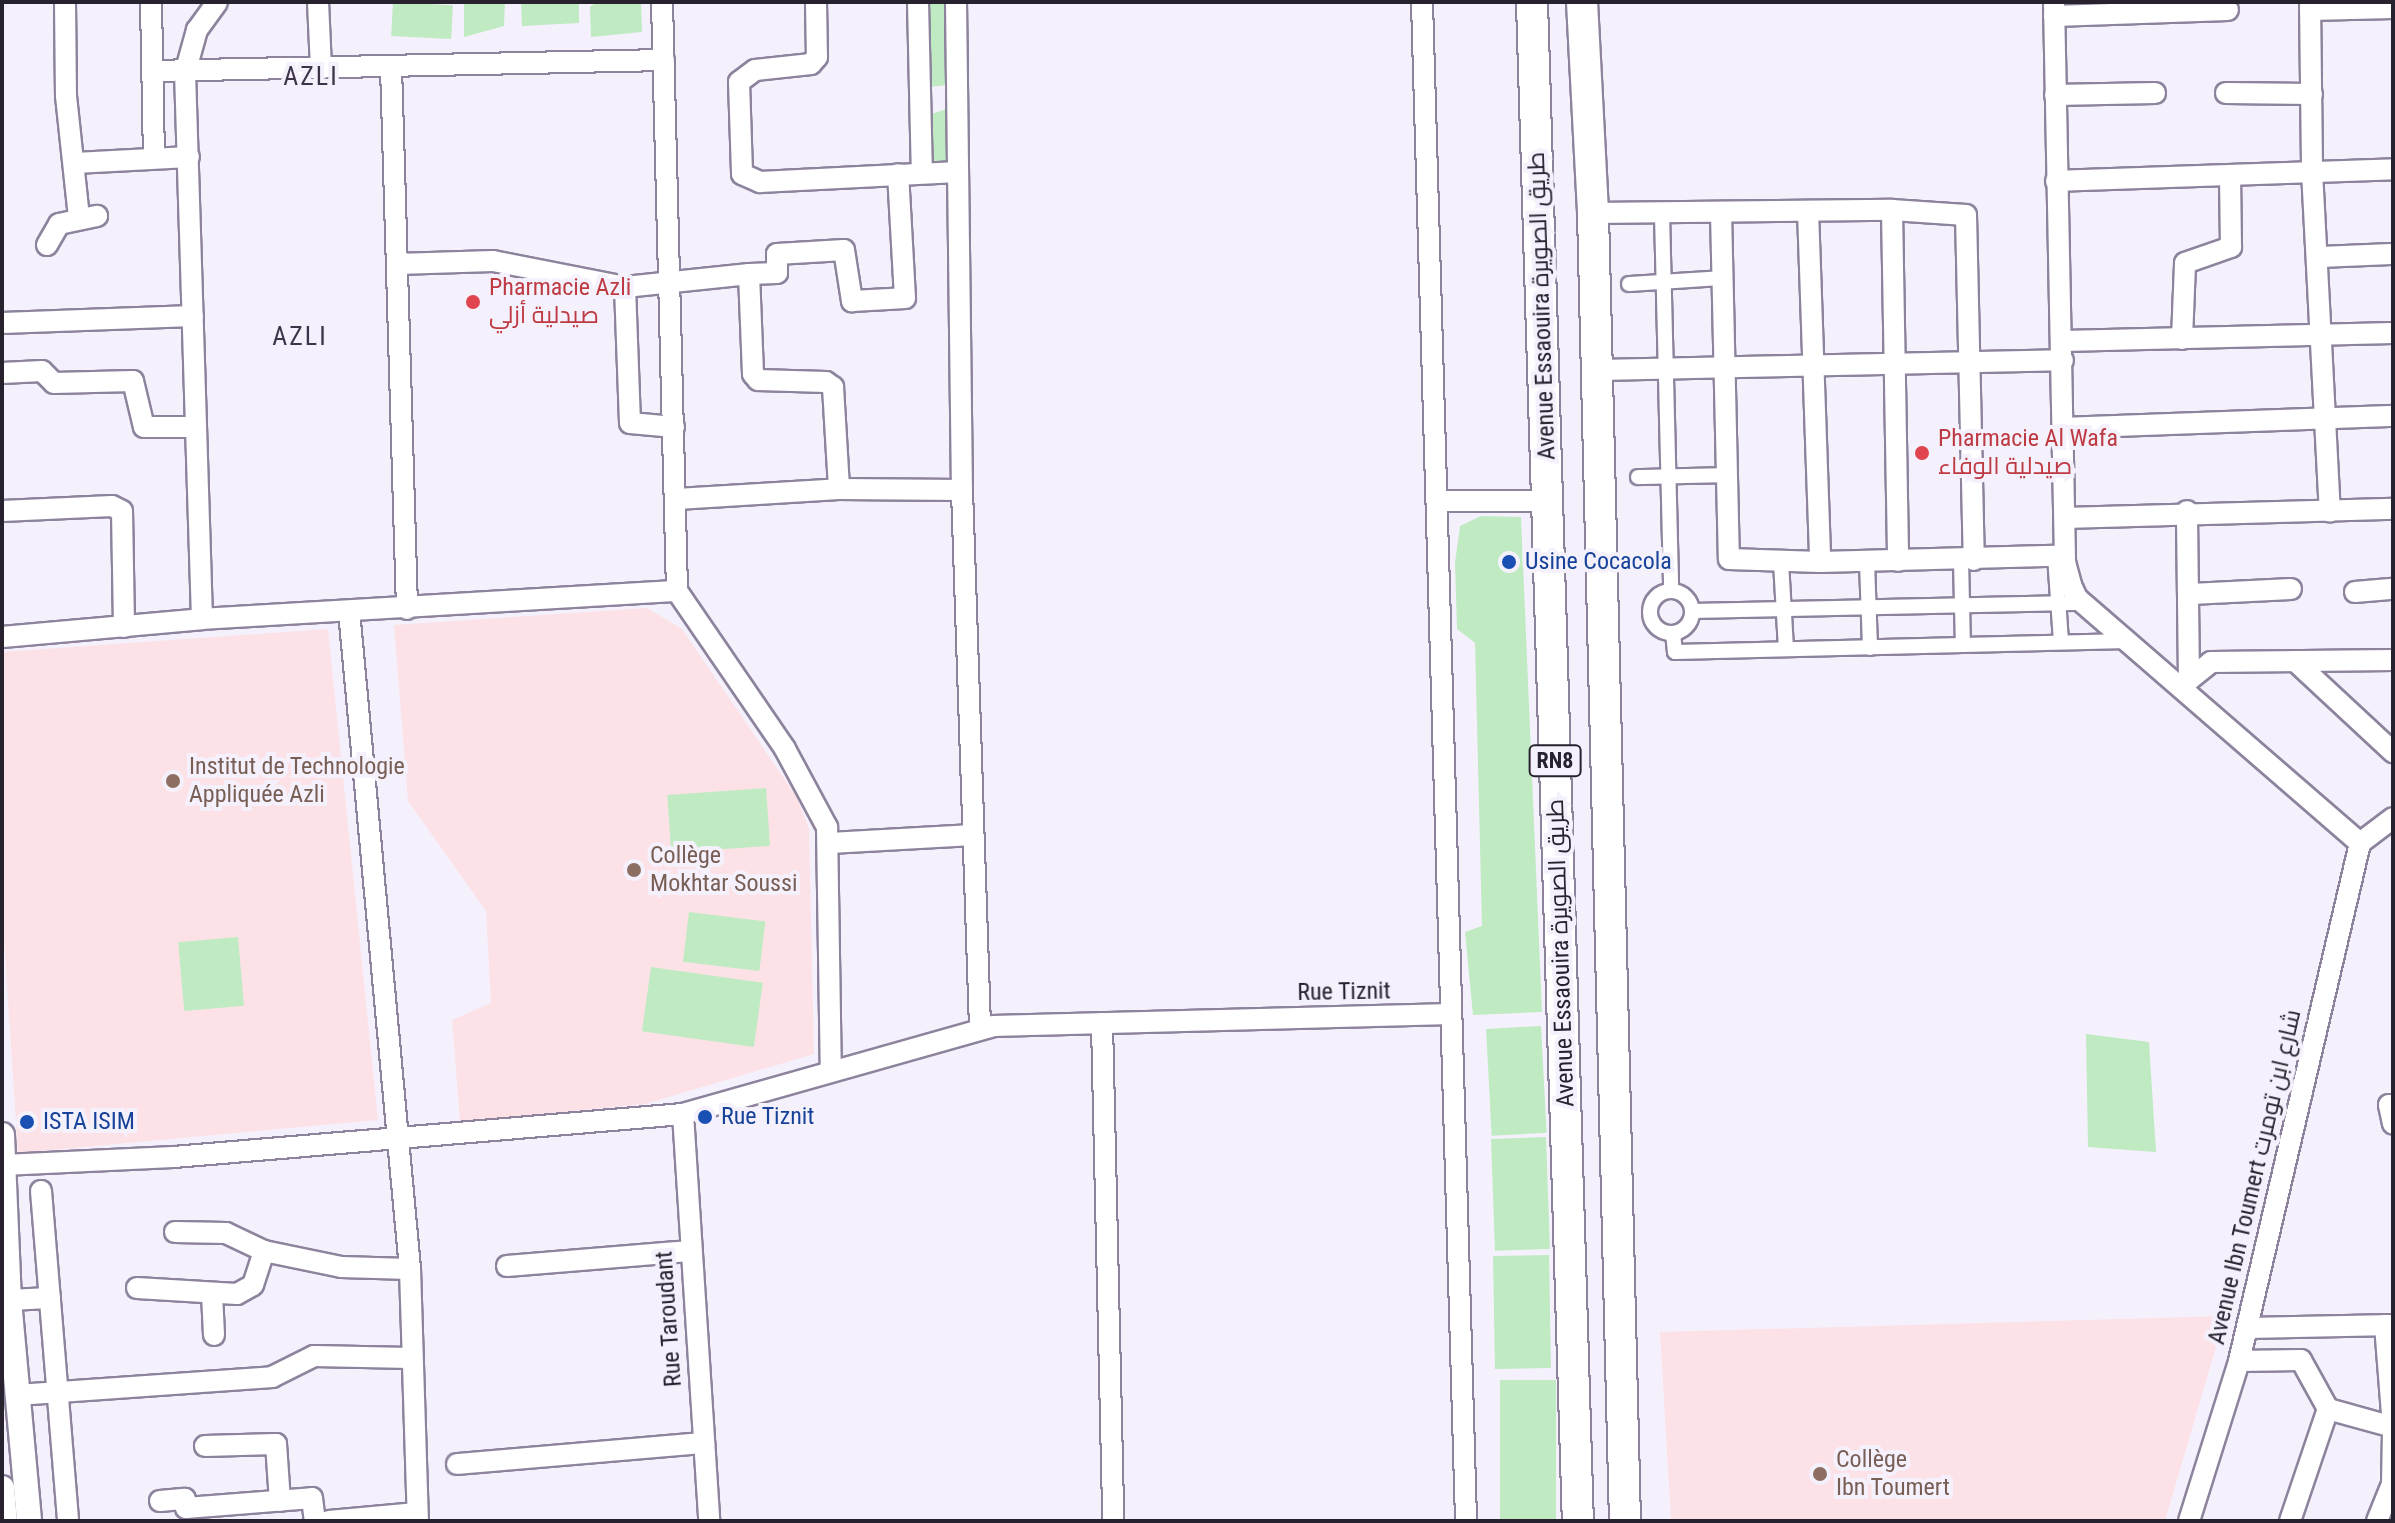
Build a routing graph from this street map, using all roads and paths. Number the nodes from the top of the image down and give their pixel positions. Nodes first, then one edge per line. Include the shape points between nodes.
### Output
1 (65, 2) edge
2 (151, 2) edge
3 (217, 2) edge
4 (318, 2) edge
5 (662, 2) edge
6 (816, 2) edge
7 (918, 2) edge
8 (956, 2) edge
9 (1422, 2) edge
10 (1532, 2) edge
11 (1582, 2) edge
12 (2310, 6) edge
13 (2393, 8) edge
14 (2054, 9) edge
15 (2228, 10) dead end
16 (664, 60) junction
17 (391, 66) junction
18 (321, 69) junction
19 (152, 71) junction
20 (185, 73) junction
21 (2155, 93) dead end
22 (2226, 93) dead end
23 (2312, 94) junction
24 (2055, 95) junction
25 (154, 157) junction
26 (189, 157) junction
27 (75, 163) junction
28 (2393, 169) edge
29 (2312, 171) junction
30 (958, 172) junction
31 (922, 173) junction
32 (898, 174) junction
33 (2230, 175) junction
34 (2056, 181) junction
35 (1892, 210) junction
36 (1808, 211) junction
37 (1721, 212) junction
38 (1593, 213) junction
39 (1662, 214) junction
40 (47, 245) dead end
41 (2393, 254) edge
42 (2318, 257) junction
43 (397, 264) junction
44 (749, 274) junction
45 (1721, 278) junction
46 (667, 281) junction
47 (1664, 282) junction
48 (1629, 284) dead end
49 (625, 287) junction
50 (193, 316) junction
51 (2, 323) edge
52 (2393, 333) edge
53 (2320, 335) junction
54 (2182, 339) junction
55 (2063, 350) junction
56 (1971, 362) junction
57 (1897, 364) junction
58 (1817, 365) junction
59 (1722, 367) junction
60 (1664, 368) junction
61 (1597, 370) junction
62 (2, 373) edge
63 (2393, 416) edge
64 (2324, 419) junction
65 (196, 427) junction
66 (674, 427) junction
67 (2064, 428) junction
68 (1724, 475) junction
69 (1638, 477) dead end
70 (1668, 477) junction
71 (839, 489) junction
72 (962, 490) junction
73 (677, 499) junction
74 (1438, 501) junction
75 (1548, 501) junction
76 (2393, 509) edge
77 (2, 511) edge
78 (2187, 511) junction
79 (2330, 512) junction
80 (2065, 518) junction
81 (2060, 559) junction
82 (1967, 560) junction
83 (1898, 561) junction
84 (1781, 562) junction
85 (1820, 562) junction
86 (1867, 562) junction
87 (2291, 589) dead end
88 (2393, 589) edge
89 (1671, 590) junction
90 (677, 591) junction
91 (2355, 592) dead end
92 (2191, 594) junction
93 (2059, 603) junction
94 (2085, 603) junction
95 (1963, 605) junction
96 (1869, 607) junction
97 (407, 609) junction
98 (1785, 609) junction
99 (349, 611) junction
100 (1692, 611) junction
101 (202, 619) junction
102 (124, 627) junction
103 (1673, 633) junction
104 (2, 637) edge
105 (2129, 641) junction
106 (2061, 642) junction
107 (1963, 645) junction
108 (1870, 648) junction
109 (1786, 649) junction
110 (2393, 660) edge
111 (2295, 661) junction
112 (2185, 684) junction
113 (2393, 752) edge
114 (2391, 822) edge
115 (972, 835) junction
116 (831, 843) junction
117 (2360, 843) junction
118 (1451, 1014) junction
119 (1102, 1023) junction
120 (980, 1027) junction
121 (831, 1071) junction
122 (2393, 1105) edge
123 (683, 1114) junction
124 (2393, 1124) edge
125 (2, 1135) edge
126 (399, 1139) junction
127 (3, 1166) edge
128 (41, 1191) dead end
129 (175, 1232) dead end
130 (264, 1251) junction
131 (690, 1251) junction
132 (507, 1266) dead end
133 (410, 1269) junction
134 (137, 1288) dead end
135 (212, 1294) junction
136 (50, 1298) junction
137 (9, 1300) junction
138 (2389, 1325) edge
139 (2247, 1328) junction
140 (214, 1335) dead end
141 (410, 1358) junction
142 (2239, 1361) junction
143 (12, 1385) edge
144 (58, 1393) junction
145 (2328, 1409) junction
146 (2393, 1426) edge
147 (2393, 1433) edge
148 (704, 1443) junction
149 (205, 1446) dead end
150 (457, 1464) dead end
151 (2392, 1484) edge
152 (2, 1488) edge
153 (160, 1501) dead end
154 (280, 1501) junction
155 (418, 1517) edge
156 (5, 1521) edge
157 (29, 1521) edge
158 (68, 1521) edge
159 (315, 1521) edge
160 (329, 1521) edge
161 (709, 1521) edge
162 (1113, 1521) edge
163 (1466, 1521) edge
164 (1578, 1521) edge
165 (1625, 1521) edge
166 (2189, 1521) edge
167 (2290, 1521) edge
168 (2377, 1521) edge

1 - 27 street via 66,96
2 - 19 street
3 - 20 street via 197,30
4 - 18 street
5 - 16 street
6 - 32 street via 817,57 811,64 755,70 739,82 742,174 760,182
7 - 31 street
8 - 30 street
9 - 74 street
10 - 75 main road, Avenue Essaouira طريق الصويرة / RN8
11 - 38 main road, Avenue Essaouira طريق الصويرة / RN8
12 - 13 street
12 - 23 street
14 - 15 street
14 - 24 street
16 - 17 street
16 - 46 street
17 - 18 street
17 - 43 street
18 - 20 street
19 - 20 street
19 - 25 street
20 - 26 street
21 - 24 street
22 - 23 street
23 - 29 street
24 - 34 street
25 - 26 street
25 - 27 street
26 - 50 street
27 - 40 street via 88,217 59,224
28 - 29 street
29 - 33 street
29 - 42 street
30 - 31 street
30 - 72 street
31 - 32 street
32 - 44 street via 905,298 852,301 844,250 777,254 777,273
33 - 34 street
33 - 54 street via 2231,247 2185,263
34 - 55 street
35 - 36 street
35 - 56 street via 1962,212 1969,220
35 - 57 street
36 - 37 street
36 - 58 street
37 - 39 street
37 - 45 street
38 - 39 street
38 - 61 main road, Avenue Essaouira طريق الصويرة / RN8
39 - 47 street
41 - 42 street
42 - 53 street
43 - 49 street via 501,261
43 - 97 street
44 - 46 street
44 - 71 street via 753,374 758,380 826,382 833,387
45 - 47 street
45 - 59 street
46 - 49 street
46 - 66 street
47 - 48 street
47 - 60 street
49 - 66 street via 630,423
50 - 51 street
50 - 65 street
52 - 53 street
53 - 54 street
53 - 64 street
54 - 55 street
55 - 56 street
55 - 67 street
56 - 57 street
56 - 82 street
57 - 58 street
57 - 83 street
58 - 59 street
58 - 85 street
59 - 60 street
59 - 68 street
60 - 61 street
60 - 70 street
61 - 165 main road, Avenue Essaouira طريق الصويرة / RN8
62 - 65 street via 42,371 54,383 133,381 144,427
63 - 64 street
64 - 67 street
64 - 79 street
65 - 101 street
66 - 73 street
67 - 80 street
68 - 70 street
68 - 84 street via 1729,559
69 - 70 street
70 - 89 street
71 - 72 street
71 - 73 street
72 - 115 street
73 - 90 street
74 - 75 street
74 - 118 street
75 - 164 main road, Avenue Essaouira طريق الصويرة / RN8
76 - 79 street
77 - 102 street via 112,506 122,511
78 - 79 street
78 - 80 street
78 - 92 street
80 - 81 street
81 - 82 street
81 - 93 street
81 - 94 street via 2077,598
82 - 83 street
82 - 95 street
83 - 86 street
84 - 85 street
84 - 98 street
85 - 86 street
86 - 96 street
87 - 92 street
88 - 91 street
89 - 100 street via 1682,593
89 - 103 street via 1656,597 1650,612 1657,627
90 - 97 street
90 - 116 street via 785,749 821,811
92 - 112 street
93 - 94 street
93 - 95 street
93 - 106 street
94 - 105 street
95 - 96 street
95 - 107 street
96 - 98 street
96 - 108 street
97 - 99 street
98 - 100 street
98 - 109 street
99 - 101 street
99 - 126 street
100 - 103 street via 1687,625
101 - 102 street
102 - 104 street
103 - 109 street via 1675,652
105 - 106 street
105 - 112 street
106 - 107 street
107 - 108 street
108 - 109 street
110 - 111 street
111 - 112 street via 2211,662
111 - 113 street
112 - 117 street
114 - 117 street
115 - 116 street
115 - 120 street
116 - 121 street
117 - 139 street, Avenue Ibn Toumert شارع ابن تومرت
118 - 119 street, Rue Tiznit
118 - 163 street
119 - 120 street, Rue Tiznit
119 - 162 street
120 - 121 street, Rue Tiznit
121 - 123 street, Rue Tiznit
122 - 124 street
123 - 126 street, Rue Tiznit
123 - 131 street, Rue Taroudant
125 - 127 street
126 - 127 street, Rue Tiznit
126 - 133 street
127 - 137 street
128 - 136 street
129 - 130 street via 212,1230
130 - 133 street via 341,1267
130 - 135 street via 253,1285 237,1294
131 - 132 street
131 - 148 street, Rue Taroudant
133 - 141 street
134 - 135 street
135 - 140 street
136 - 137 street
136 - 144 street
137 - 143 street
138 - 139 street
138 - 146 street
139 - 142 street, Avenue Ibn Toumert شارع ابن تومرت
141 - 144 street via 314,1356 272,1377
141 - 155 street
142 - 145 street via 2301,1360
142 - 166 street, Avenue Ibn Toumert شارع ابن تومرت
143 - 144 street
143 - 157 street
144 - 158 street
145 - 146 street
145 - 167 street
147 - 151 street
148 - 150 street
148 - 161 street, Rue Taroudant
149 - 154 street via 276,1444
151 - 168 street
152 - 156 street
153 - 154 street via 185,1499 186,1508
154 - 159 street via 312,1498
155 - 160 street

